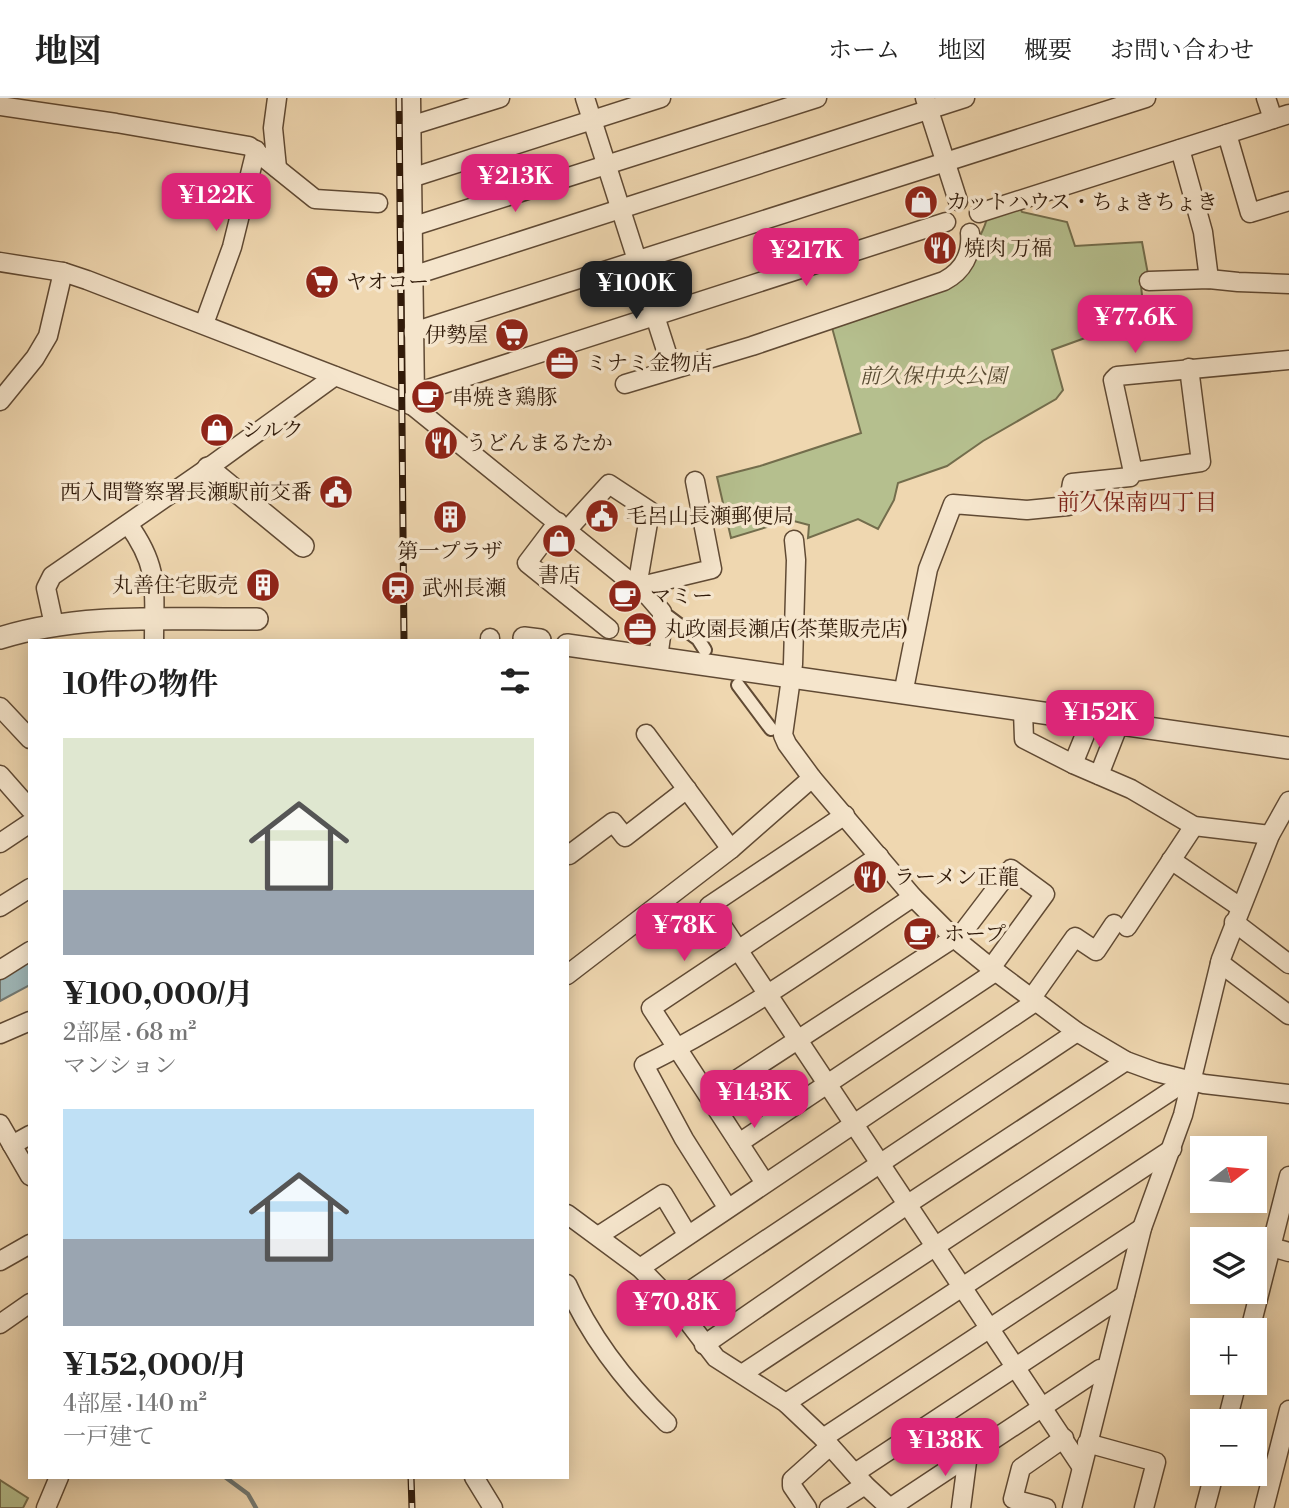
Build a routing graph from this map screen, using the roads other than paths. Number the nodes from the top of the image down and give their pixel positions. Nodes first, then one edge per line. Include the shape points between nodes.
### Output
1 (278, 98) edge
2 (411, 98) edge
3 (500, 98) edge
4 (585, 98) edge
5 (661, 98) edge
6 (817, 98) edge
7 (965, 98) edge
8 (1146, 98) edge
9 (1266, 98) edge
10 (927, 104) edge
11 (0, 106) edge
12 (1281, 117) edge
13 (592, 121) junction
14 (410, 126) junction
15 (1227, 134) junction
16 (1180, 149) junction
17 (256, 150) junction
18 (944, 162) junction
19 (607, 165) junction
20 (277, 168) junction
21 (411, 178) junction
22 (958, 201) junction
23 (1289, 201) edge
24 (378, 203) dead end
25 (621, 210) junction
26 (979, 213) junction
27 (946, 222) junction
28 (411, 227) junction
29 (970, 233) junction
30 (636, 260) junction
31 (0, 262) edge
32 (63, 272) junction
33 (412, 276) junction
34 (1209, 279) junction
35 (1149, 281) dead end
36 (1289, 284) edge
37 (654, 317) junction
38 (204, 324) junction
39 (413, 332) junction
40 (1289, 360) edge
41 (1189, 368) junction
42 (672, 369) junction
43 (335, 376) junction
44 (625, 384) dead end
45 (0, 401) edge
46 (414, 402) junction
47 (208, 468) junction
48 (1133, 472) junction
49 (695, 481) dead end
50 (128, 524) junction
51 (563, 526) junction
52 (794, 540) dead end
53 (303, 546) dead end
54 (637, 587) junction
55 (662, 612) junction
56 (257, 619) dead end
57 (54, 625) junction
58 (609, 629) dead end
59 (154, 631) edge
60 (0, 638) edge
61 (569, 645) edge
62 (705, 650) dead end
63 (658, 658) junction
64 (791, 678) junction
65 (738, 685) dead end
66 (903, 694) junction
67 (0, 707) edge
68 (1024, 711) junction
69 (1091, 720) junction
70 (1119, 724) junction
71 (771, 729) dead end
72 (646, 734) dead end
73 (28, 736) edge
74 (1289, 748) edge
75 (1073, 764) junction
76 (1099, 775) junction
77 (1, 777) edge
78 (812, 778) junction
79 (687, 789) junction
80 (1289, 801) edge
81 (28, 807) edge
82 (845, 815) junction
83 (28, 824) edge
84 (1194, 826) junction
85 (1270, 835) junction
86 (0, 843) edge
87 (731, 849) junction
88 (569, 855) edge
89 (879, 856) junction
90 (1171, 860) junction
91 (28, 889) edge
92 (913, 897) junction
93 (0, 907) edge
94 (1237, 914) junction
95 (956, 939) junction
96 (738, 949) junction
97 (28, 952) edge
98 (1220, 963) junction
99 (1289, 964) edge
100 (0, 970) edge
101 (993, 970) junction
102 (569, 973) edge
103 (768, 993) junction
104 (1033, 1001) junction
105 (1289, 1015) edge
106 (28, 1022) edge
107 (1077, 1032) junction
108 (0, 1034) edge
109 (798, 1040) junction
110 (678, 1048) junction
111 (1126, 1061) junction
112 (1192, 1082) junction
113 (827, 1084) junction
114 (1289, 1094) edge
115 (710, 1097) junction
116 (853, 1123) junction
117 (0, 1124) edge
118 (28, 1136) edge
119 (740, 1143) junction
120 (12, 1144) junction
121 (1172, 1149) junction
122 (880, 1162) junction
123 (28, 1172) edge
124 (1289, 1176) edge
125 (765, 1183) junction
126 (908, 1204) junction
127 (727, 1207) junction
128 (569, 1215) edge
129 (1142, 1228) junction
130 (687, 1234) junction
131 (598, 1236) junction
132 (28, 1245) edge
133 (937, 1247) junction
134 (1271, 1247) junction
135 (1289, 1252) edge
136 (2, 1255) edge
137 (640, 1268) junction
138 (964, 1287) junction
139 (569, 1288) edge
140 (1125, 1295) junction
141 (673, 1302) junction
142 (28, 1304) edge
143 (1253, 1318) edge
144 (0, 1324) edge
145 (990, 1328) junction
146 (704, 1345) junction
147 (1017, 1368) junction
148 (1106, 1369) junction
149 (742, 1374) junction
150 (786, 1403) junction
151 (1044, 1407) junction
152 (1289, 1410) edge
153 (667, 1423) dead end
154 (1064, 1438) junction
155 (826, 1442) junction
156 (1087, 1443) junction
157 (968, 1454) junction
158 (1081, 1466) junction
159 (58, 1479) edge
160 (475, 1479) edge
161 (860, 1479) junction
162 (1211, 1486) edge
163 (46, 1508) edge
164 (493, 1508) edge
165 (807, 1508) edge
166 (830, 1508) edge
167 (890, 1508) edge
168 (961, 1508) edge
169 (1046, 1508) edge
170 (1072, 1508) edge
171 (1144, 1508) edge
172 (1205, 1508) edge
173 (1264, 1508) edge

1 - 20 street via 273,128
2 - 14 street
3 - 14 street
4 - 13 street
5 - 13 street
6 - 19 street
7 - 10 street
8 - 18 street
9 - 12 street
10 - 18 street
10 - 25 street
11 - 17 street
12 - 15 street
13 - 19 street
13 - 21 street
14 - 21 street
15 - 16 street
15 - 23 street via 1250,213
16 - 26 street
16 - 34 street via 1203,232
17 - 20 street
17 - 38 street via 232,247
18 - 22 street
18 - 30 street
19 - 25 street
19 - 28 street
20 - 24 street via 315,199
21 - 28 street
22 - 26 street via 971,204
22 - 27 street via 946,211
25 - 30 street
25 - 33 street
26 - 29 street via 978,226
27 - 29 street via 957,234
27 - 37 street
28 - 33 street
29 - 42 street via 964,263 944,281
30 - 37 street
30 - 39 street
31 - 32 street
32 - 38 street
32 - 45 street via 48,336
33 - 39 street
34 - 35 street
34 - 36 street
37 - 42 street
37 - 46 street via 422,391
38 - 43 street
39 - 46 street
40 - 41 street
41 - 48 street via 1201,462
41 - 48 street via 1113,380
42 - 44 street
43 - 46 street
43 - 47 street
46 - 51 street
47 - 50 street
47 - 53 street
48 - 66 street via 1130,477 1072,483 1068,506 1027,510 953,504 929,569
49 - 54 street via 712,569
50 - 57 street via 48,581
50 - 59 street via 152,566
51 - 54 street
51 - 54 street via 609,484 650,511
51 - 58 street via 520,565
52 - 64 street
54 - 55 street
55 - 62 street via 698,639
55 - 63 street
56 - 59 street
57 - 59 street via 90,621
57 - 60 street
61 - 63 street
63 - 64 street
64 - 66 street
64 - 78 street via 783,735
65 - 71 street
66 - 68 street
67 - 73 street
68 - 69 street
68 - 75 street via 1024,738
69 - 70 street
69 - 75 street
70 - 74 street
70 - 76 street
72 - 79 street
75 - 76 street
76 - 84 street
77 - 81 street
78 - 82 street
78 - 87 street
79 - 87 street
79 - 88 street via 625,837 613,822
80 - 85 street
82 - 89 street
82 - 96 street via 709,906
83 - 86 street
84 - 85 street
84 - 90 street
85 - 94 street
87 - 102 street
89 - 92 street
89 - 96 street
90 - 94 street
90 - 104 street via 1096,951 1075,937
91 - 93 street
92 - 95 street
92 - 103 street
94 - 98 street
94 - 99 street
95 - 101 street
95 - 101 street via 1011,869 1045,894
95 - 109 street
96 - 103 street
96 - 110 street via 651,1008
97 - 100 street
98 - 105 street
98 - 112 street
101 - 104 street
101 - 113 street
103 - 109 street
103 - 110 street
104 - 107 street
104 - 116 street
106 - 108 street
107 - 111 street
107 - 122 street
109 - 113 street
109 - 115 street
110 - 115 street
110 - 127 street via 644,1065
111 - 112 street
111 - 126 street
112 - 114 street
112 - 121 street
112 - 133 street via 1177,1087
113 - 116 street
113 - 119 street
115 - 119 street
116 - 122 street
116 - 125 street
117 - 120 street
118 - 120 street
119 - 125 street
120 - 123 street
121 - 129 street
121 - 138 street
122 - 126 street
122 - 141 street
124 - 134 street
125 - 127 street
126 - 133 street
126 - 146 street
127 - 130 street
128 - 131 street
129 - 140 street
129 - 145 street
130 - 131 street via 663,1194
130 - 137 street
131 - 137 street
132 - 136 street
133 - 138 street
133 - 149 street
134 - 135 street
134 - 143 street
137 - 141 street
138 - 145 street
138 - 150 street
139 - 153 street via 604,1351
140 - 147 street
140 - 148 street
141 - 146 street
142 - 144 street
145 - 147 street
145 - 155 street
146 - 149 street
147 - 151 street
147 - 161 street
148 - 151 street via 1100,1368
148 - 156 street
149 - 150 street
150 - 155 street
151 - 154 street
151 - 157 street
152 - 173 street
154 - 158 street
154 - 169 street via 1020,1468 1013,1499
155 - 161 street
155 - 165 street via 792,1480
156 - 158 street
156 - 171 street via 1156,1462
157 - 167 street
157 - 168 street
158 - 170 street
159 - 163 street
160 - 164 street
161 - 166 street
161 - 167 street
162 - 172 street

